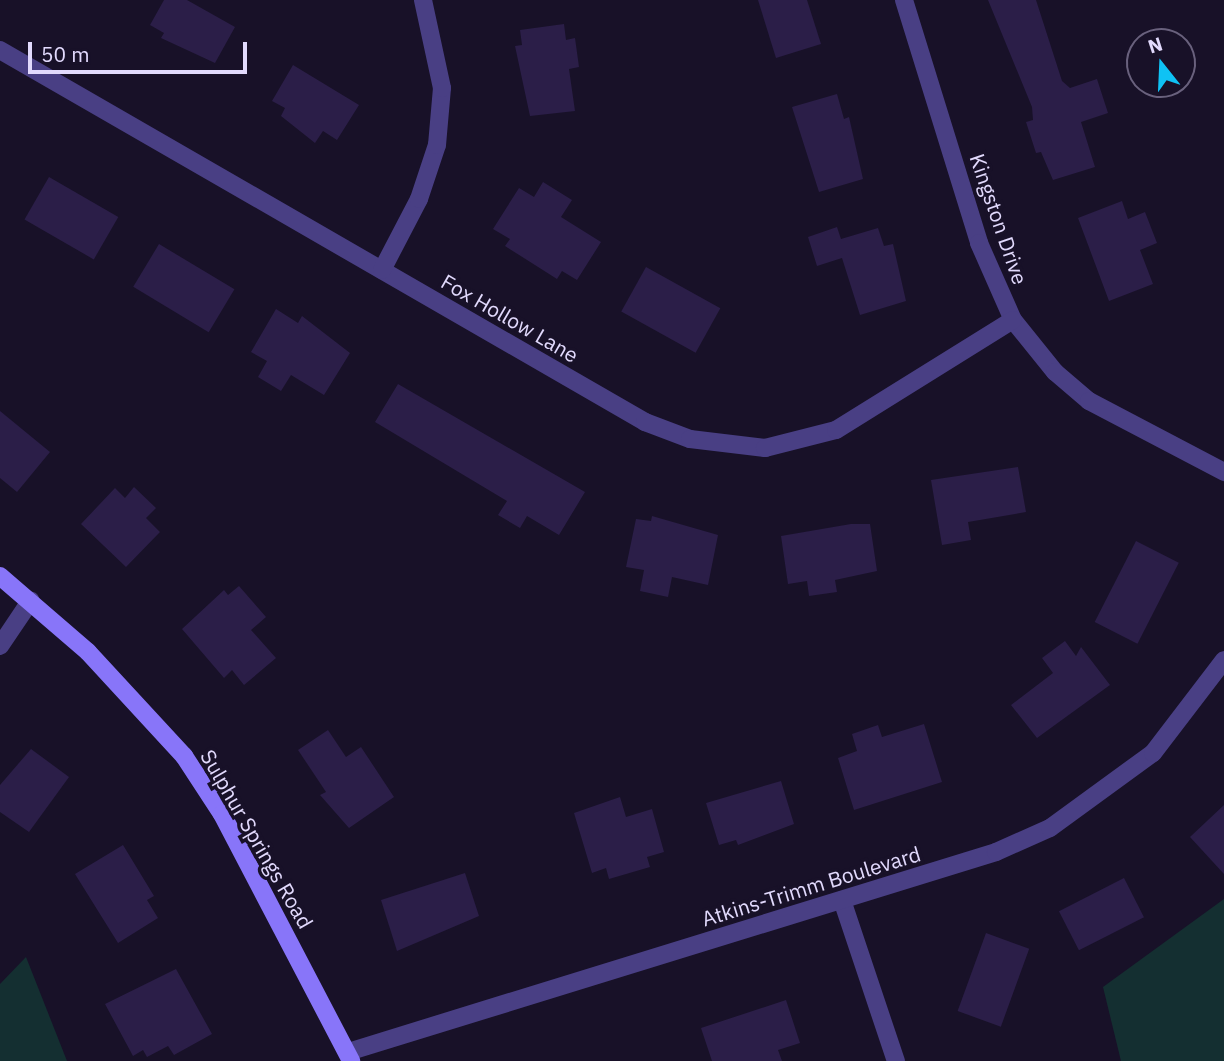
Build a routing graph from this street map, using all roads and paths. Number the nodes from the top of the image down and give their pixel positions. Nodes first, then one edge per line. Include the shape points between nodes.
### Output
1 (424, 0) edge
2 (904, 0) edge
3 (0, 50) edge
4 (382, 270) junction
5 (1013, 320) junction
6 (1224, 472) edge
7 (0, 576) edge
8 (31, 600) junction
9 (0, 646) edge
10 (1224, 660) edge
11 (842, 900) junction
12 (350, 1057) edge
13 (896, 1061) edge

1 - 4 street via 441,78 437,145 419,200
2 - 5 street, Kingston Drive via 979,243
3 - 4 street, Fox Hollow Lane
4 - 5 street, Fox Hollow Lane via 645,422 724,446 765,448 836,430
5 - 6 street, Kingston Drive via 1055,372 1090,401
7 - 8 street, Sulphur Springs Road
8 - 9 street
8 - 12 street, Sulphur Springs Road via 184,756 222,814
10 - 11 street, Atkins-Trimm Boulevard via 1160,745 1098,798 996,852
11 - 12 street, Atkins-Trimm Boulevard
11 - 13 street

